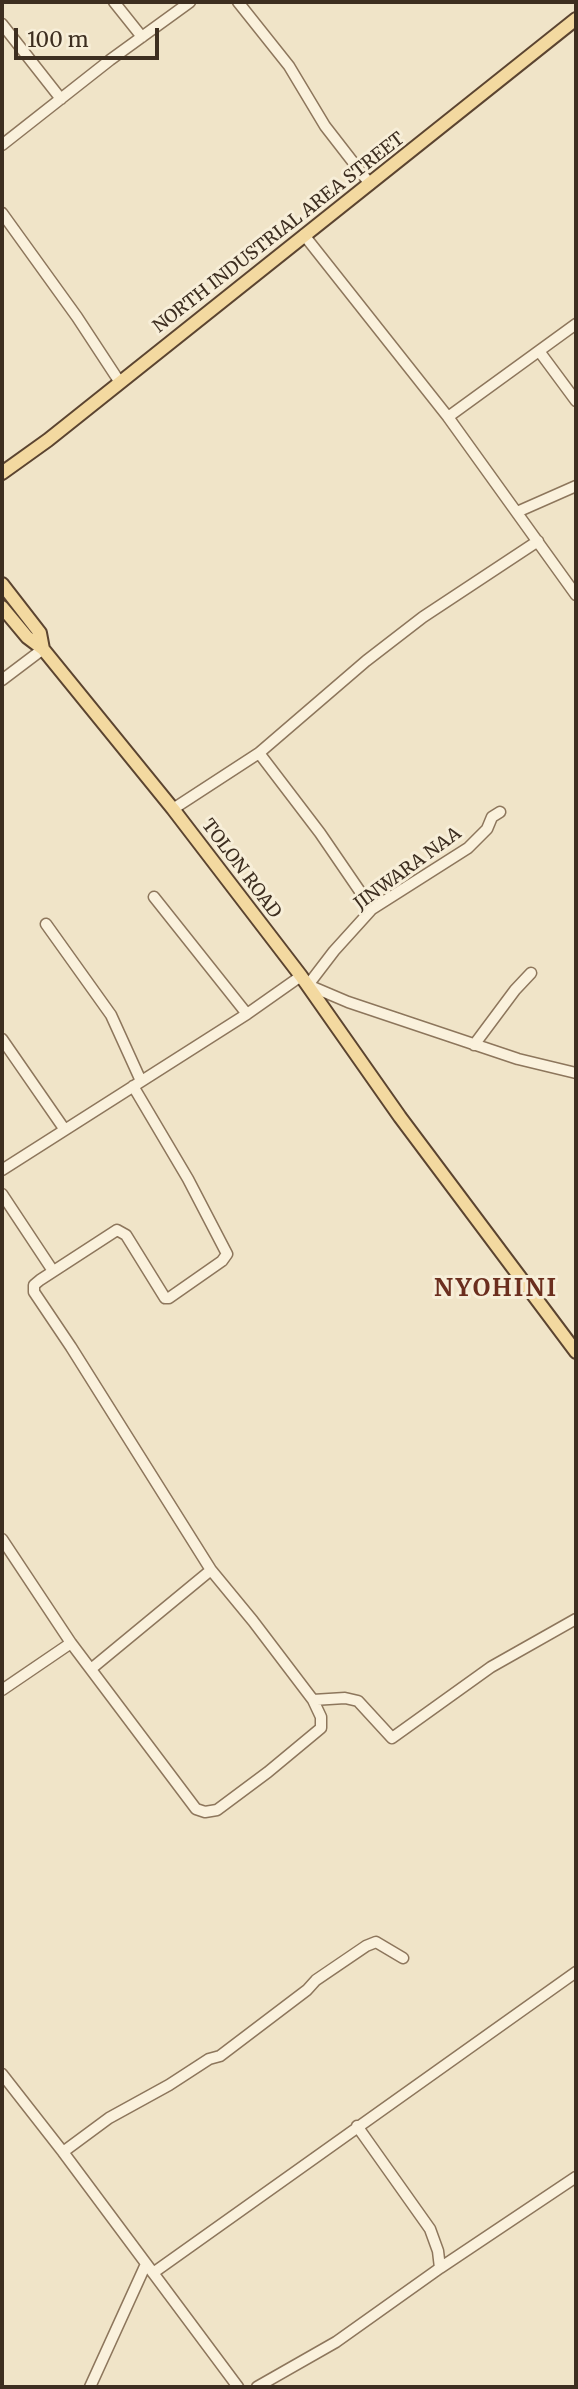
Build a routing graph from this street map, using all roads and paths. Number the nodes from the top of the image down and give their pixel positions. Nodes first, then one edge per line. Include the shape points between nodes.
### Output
1 (114, 2) edge
2 (190, 2) edge
3 (239, 2) edge
4 (576, 19) edge
5 (2, 24) edge
6 (142, 37) junction
7 (61, 99) junction
8 (3, 142) edge
9 (370, 184) junction
10 (2, 213) edge
11 (304, 235) junction
12 (576, 324) edge
13 (539, 351) junction
14 (119, 381) junction
15 (576, 401) edge
16 (448, 417) junction
17 (2, 473) edge
18 (576, 486) edge
19 (517, 512) junction
20 (538, 541) junction
21 (2, 584) edge
22 (576, 595) edge
23 (2, 607) edge
24 (43, 649) junction
25 (2, 680) edge
26 (259, 753) junction
27 (173, 809) junction
28 (500, 811) dead end
29 (154, 897) dead end
30 (372, 909) junction
31 (46, 924) dead end
32 (531, 973) dead end
33 (304, 981) junction
34 (247, 1014) junction
35 (2, 1039) edge
36 (474, 1045) junction
37 (576, 1073) edge
38 (137, 1084) junction
39 (65, 1130) junction
40 (2, 1170) edge
41 (2, 1194) edge
42 (53, 1271) junction
43 (576, 1352) edge
44 (2, 1539) edge
45 (211, 1570) junction
46 (576, 1619) edge
47 (71, 1643) junction
48 (91, 1669) junction
49 (2, 1690) edge
50 (313, 1700) junction
51 (403, 1958) dead end
52 (576, 1972) edge
53 (2, 2074) edge
54 (358, 2126) junction
55 (64, 2152) junction
56 (576, 2177) edge
57 (146, 2264) junction
58 (440, 2268) junction
59 (153, 2273) junction
60 (90, 2387) edge
61 (238, 2387) edge
62 (257, 2387) edge

1 - 6 street
2 - 6 street
3 - 9 street
4 - 9 main road, NORTH INDUSTRIAL AREA STREET
5 - 7 street
6 - 7 street
7 - 8 street
9 - 11 main road, NORTH INDUSTRIAL AREA STREET
10 - 14 street
11 - 14 main road, NORTH INDUSTRIAL AREA STREET
11 - 16 street
12 - 13 street
13 - 15 street
13 - 16 street
14 - 17 main road, NORTH INDUSTRIAL AREA STREET
16 - 19 street
18 - 19 street
19 - 20 street
20 - 22 street
20 - 26 street via 404,632
21 - 24 main road via 40,633
23 - 24 main road
24 - 25 street
24 - 27 main road, TOLON ROAD
26 - 27 street
26 - 30 street
27 - 33 main road, TOLON ROAD
28 - 30 street, JINWARA NAA via 468,848
29 - 34 street
30 - 33 street, JINWARA NAA
31 - 38 street via 111,1014
32 - 36 street
33 - 34 street, JINWARA NAA
33 - 36 street via 348,1002
33 - 43 main road, TOLON ROAD
34 - 38 street, JINWARA NAA
35 - 39 street
36 - 37 street
38 - 39 street, JINWARA NAA
38 - 42 street via 227,1254 170,1298 165,1298 126,1235 117,1230
39 - 40 street, JINWARA NAA
41 - 42 street
42 - 45 street via 34,1285 34,1292
44 - 47 street
45 - 48 street
45 - 50 street
46 - 50 street via 491,1667 392,1738 358,1701
47 - 48 street
47 - 49 street
48 - 50 street via 196,1809 205,1812 217,1810 321,1728
51 - 55 street via 376,1942 366,1946 220,2056 109,2118
52 - 54 street
53 - 55 street
54 - 58 street via 430,2229
54 - 59 street
55 - 57 street
56 - 58 street
57 - 59 street
57 - 60 street
58 - 62 street via 336,2342
59 - 61 street

